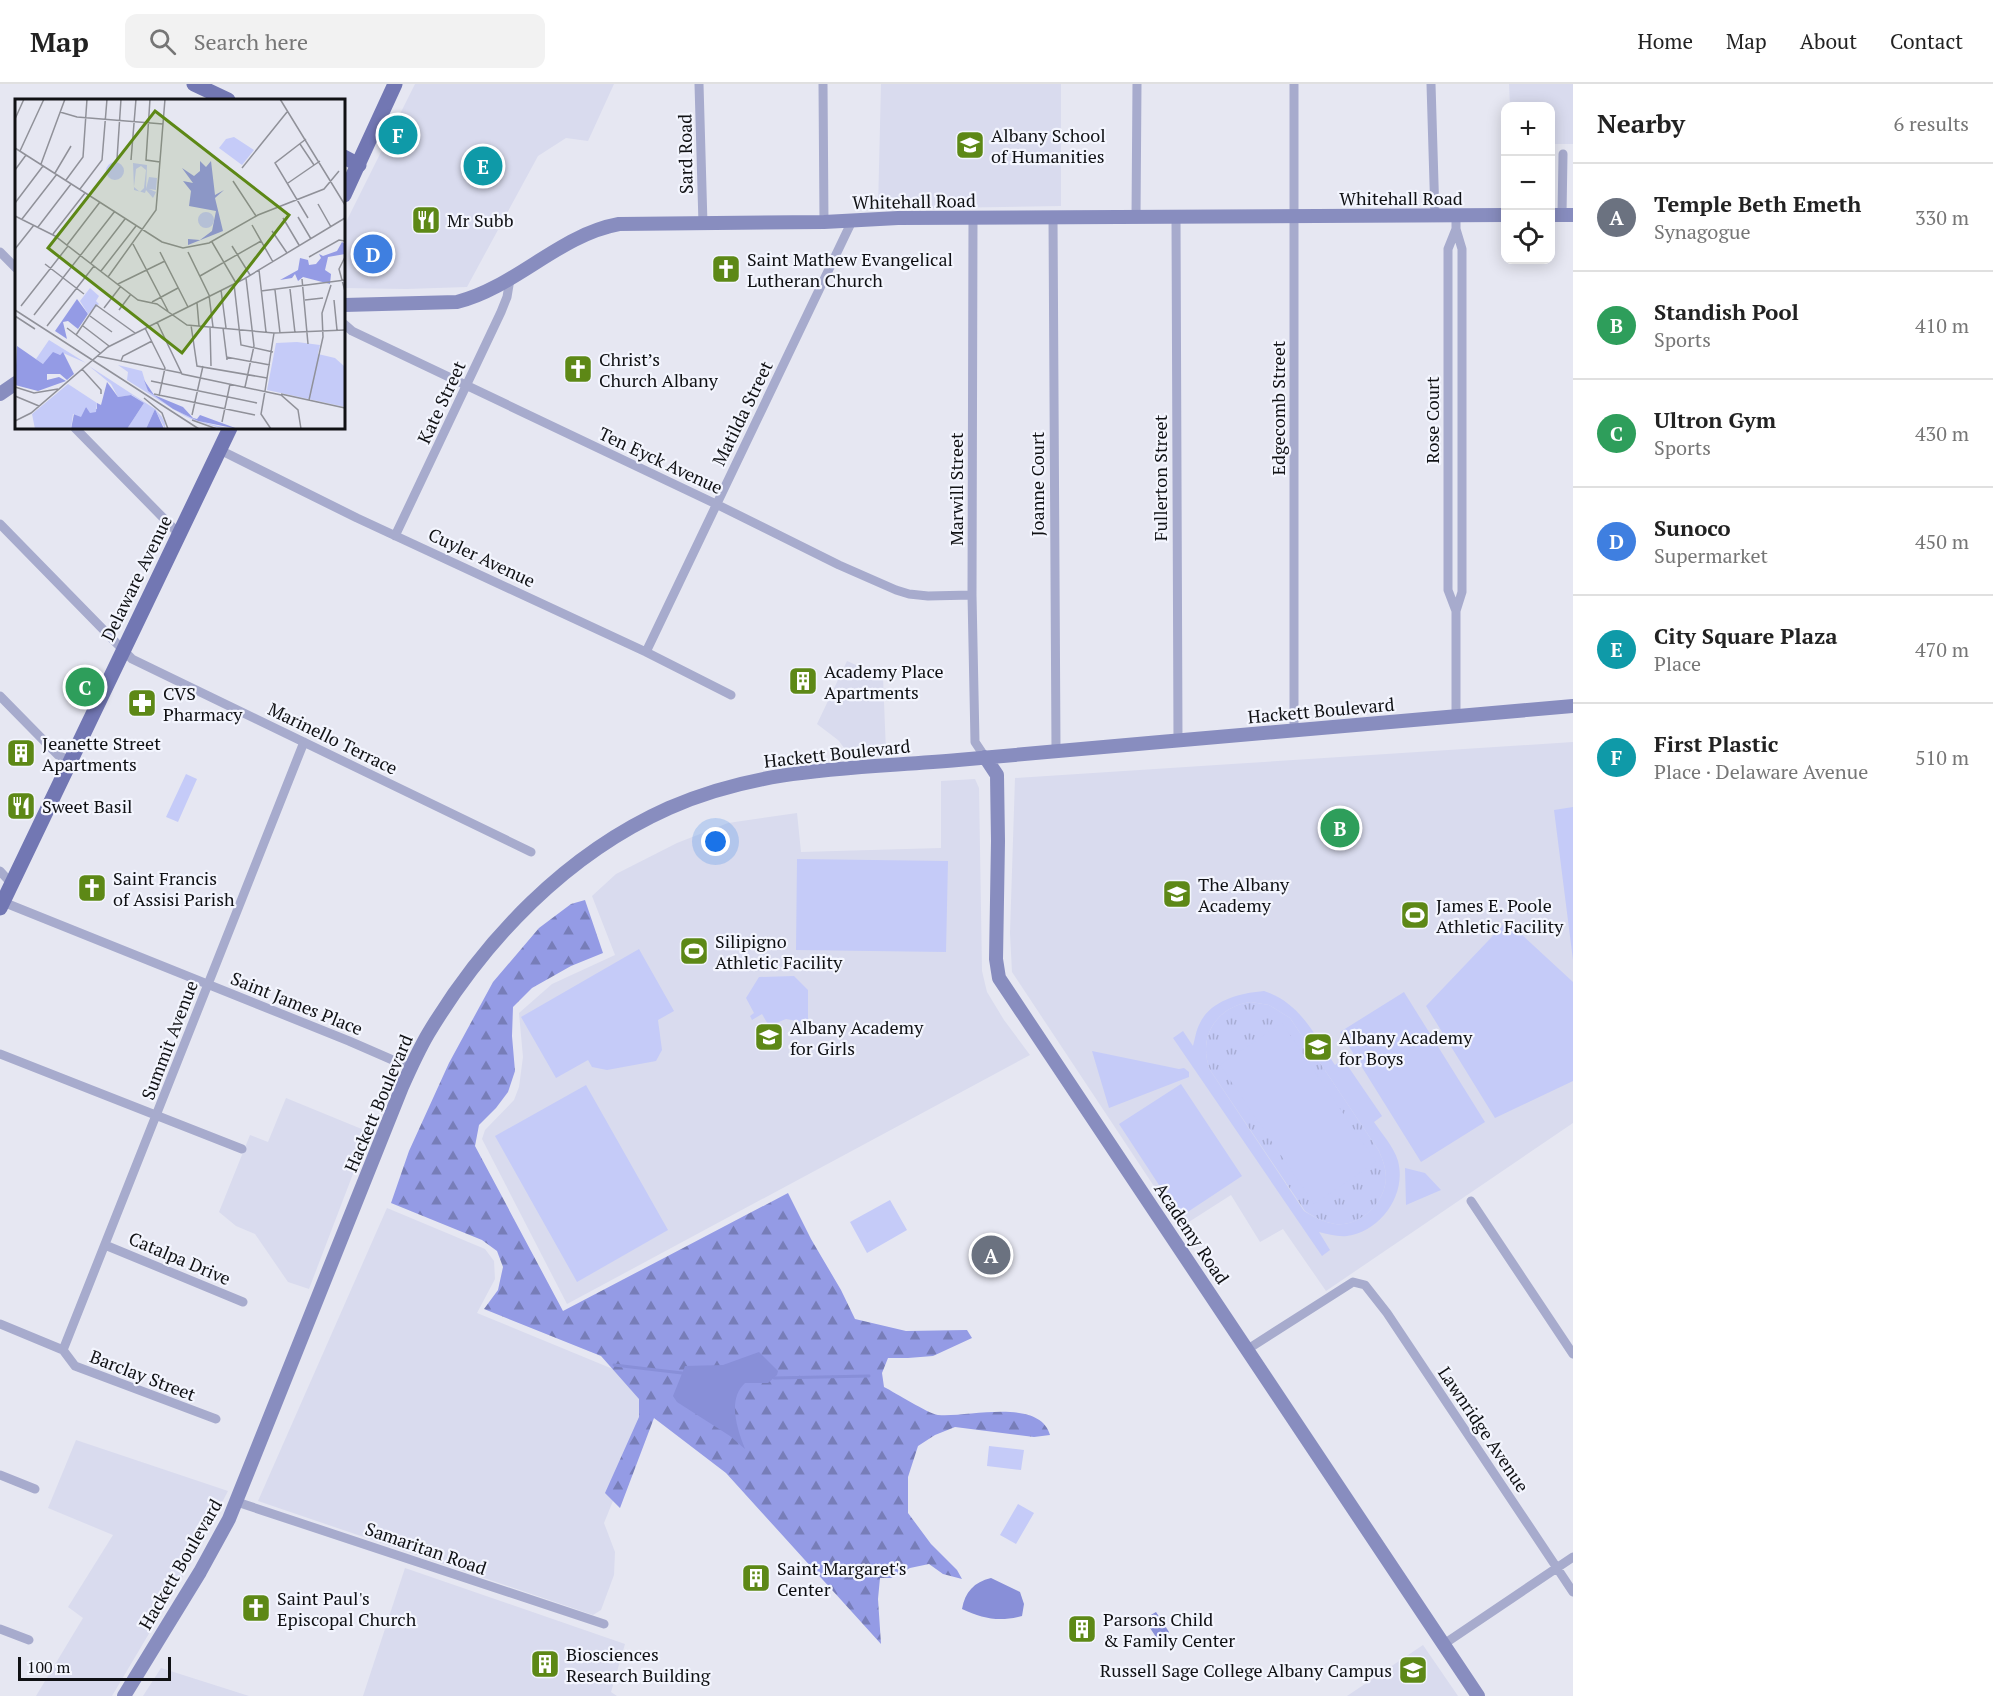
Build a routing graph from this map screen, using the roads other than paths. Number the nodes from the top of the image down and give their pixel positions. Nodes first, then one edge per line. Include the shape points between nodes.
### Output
1 (194, 84) edge
2 (395, 84) edge
3 (699, 84) edge
4 (823, 84) edge
5 (1137, 84) edge
6 (1294, 84) edge
7 (1431, 84) edge
8 (226, 99) edge
9 (1563, 154) dead end
10 (345, 158) edge
11 (359, 165) junction
12 (345, 193) edge
13 (1562, 215) edge
14 (1293, 216) junction
15 (1435, 216) junction
16 (1501, 216) edge
17 (1053, 217) junction
18 (1136, 217) junction
19 (1176, 217) junction
20 (973, 218) junction
21 (852, 221) junction
22 (824, 222) junction
23 (1456, 222) junction
24 (703, 224) junction
25 (0, 252) edge
26 (15, 267) edge
27 (510, 279) junction
28 (345, 305) edge
29 (345, 325) edge
30 (15, 384) edge
31 (467, 387) junction
32 (0, 394) edge
33 (76, 429) edge
34 (230, 429) edge
35 (220, 450) junction
36 (716, 504) junction
37 (0, 524) edge
38 (180, 535) junction
39 (395, 536) junction
40 (972, 595) junction
41 (1456, 611) junction
42 (123, 650) junction
43 (646, 652) junction
44 (731, 695) dead end
45 (0, 696) edge
46 (1573, 706) edge
47 (1456, 716) junction
48 (1294, 731) junction
49 (1178, 739) junction
50 (304, 742) junction
51 (1056, 750) junction
52 (986, 757) junction
53 (70, 761) junction
54 (531, 852) dead end
55 (0, 871) edge
56 (11, 883) junction
57 (1, 905) edge
58 (208, 985) junction
59 (0, 1054) edge
60 (411, 1068) junction
61 (157, 1115) junction
62 (242, 1149) dead end
63 (1471, 1201) dead end
64 (105, 1245) junction
65 (243, 1302) dead end
66 (0, 1324) edge
67 (1248, 1349) junction
68 (63, 1350) junction
69 (1573, 1354) edge
70 (216, 1419) dead end
71 (0, 1475) edge
72 (35, 1489) dead end
73 (237, 1502) junction
74 (1573, 1557) edge
75 (1557, 1568) junction
76 (1573, 1592) edge
77 (604, 1624) dead end
78 (0, 1629) edge
79 (29, 1640) dead end
80 (1444, 1644) junction
81 (124, 1696) edge
82 (1478, 1696) edge

1 - 8 main road
2 - 11 main road
3 - 24 street, Sard Road
4 - 22 street
5 - 18 street
6 - 14 street, Edgecomb Street
7 - 15 street
9 - 13 street
10 - 11 main road
11 - 12 main road
14 - 15 street, Whitehall Road
14 - 19 street, Whitehall Road
14 - 48 street, Edgecomb Street
15 - 23 street, Whitehall Road
16 - 23 street, Whitehall Road
17 - 18 street, Whitehall Road
17 - 20 street, Whitehall Road
17 - 51 street, Joanne Court
18 - 19 street, Whitehall Road
19 - 49 street, Fullerton Street
20 - 21 street, Whitehall Road
20 - 40 street, Marwill Street
21 - 22 street, Whitehall Road
21 - 36 street, Matilda Street
22 - 24 street, Whitehall Road
23 - 41 street, Rose Court via 1462,249 1462,592
23 - 41 street, Rose Court via 1448,249 1448,590
24 - 27 street, Whitehall Road via 619,224 599,228
25 - 26 street
27 - 28 street, Whitehall Road via 457,302
27 - 31 street, Kate Street via 507,297
29 - 31 street, Ten Eyck Avenue
30 - 32 street
31 - 36 street, Ten Eyck Avenue
31 - 39 street, Kate Street
33 - 38 street
34 - 35 main road, Delaware Avenue
35 - 38 main road, Delaware Avenue
35 - 39 street, Cuyler Avenue
36 - 40 street, Ten Eyck Avenue via 896,590 928,596
36 - 43 street, Matilda Street
37 - 42 street, Marinello Terrace
38 - 42 main road, Delaware Avenue
39 - 43 street, Cuyler Avenue
40 - 52 street, Marwill Street via 975,742
41 - 47 street, Rose Court
42 - 50 street, Marinello Terrace via 132,659
42 - 53 main road, Delaware Avenue
43 - 44 street, Cuyler Avenue
45 - 53 street via 58,755
46 - 47 street, Hackett Boulevard
47 - 48 street, Hackett Boulevard
48 - 49 street, Hackett Boulevard
49 - 51 street, Hackett Boulevard
50 - 54 street, Marinello Terrace
50 - 58 street, Summit Avenue
51 - 52 street, Hackett Boulevard
52 - 60 street, Hackett Boulevard via 774,776 704,795 636,825 591,852 531,902 500,934 463,980
52 - 67 street, Academy Road via 997,775 999,978
53 - 56 main road, Delaware Avenue
55 - 56 street
56 - 57 main road, Delaware Avenue
57 - 58 street, Saint James Place
58 - 60 street, Saint James Place
58 - 61 street, Summit Avenue
59 - 61 street
60 - 73 street, Hackett Boulevard
61 - 62 street
61 - 64 street, Summit Avenue
63 - 69 street
64 - 65 street, Catalpa Drive
64 - 68 street, Summit Avenue
66 - 68 street, Barclay Street
67 - 75 street, Lawnridge Avenue via 1353,1282 1365,1284
67 - 80 street, Academy Road
68 - 70 street, Barclay Street via 75,1366
71 - 72 street
73 - 77 street, Samaritan Road
73 - 81 street, Hackett Boulevard
74 - 75 street
75 - 76 street, Lawnridge Avenue
75 - 80 street
78 - 79 street
80 - 82 street, Academy Road

